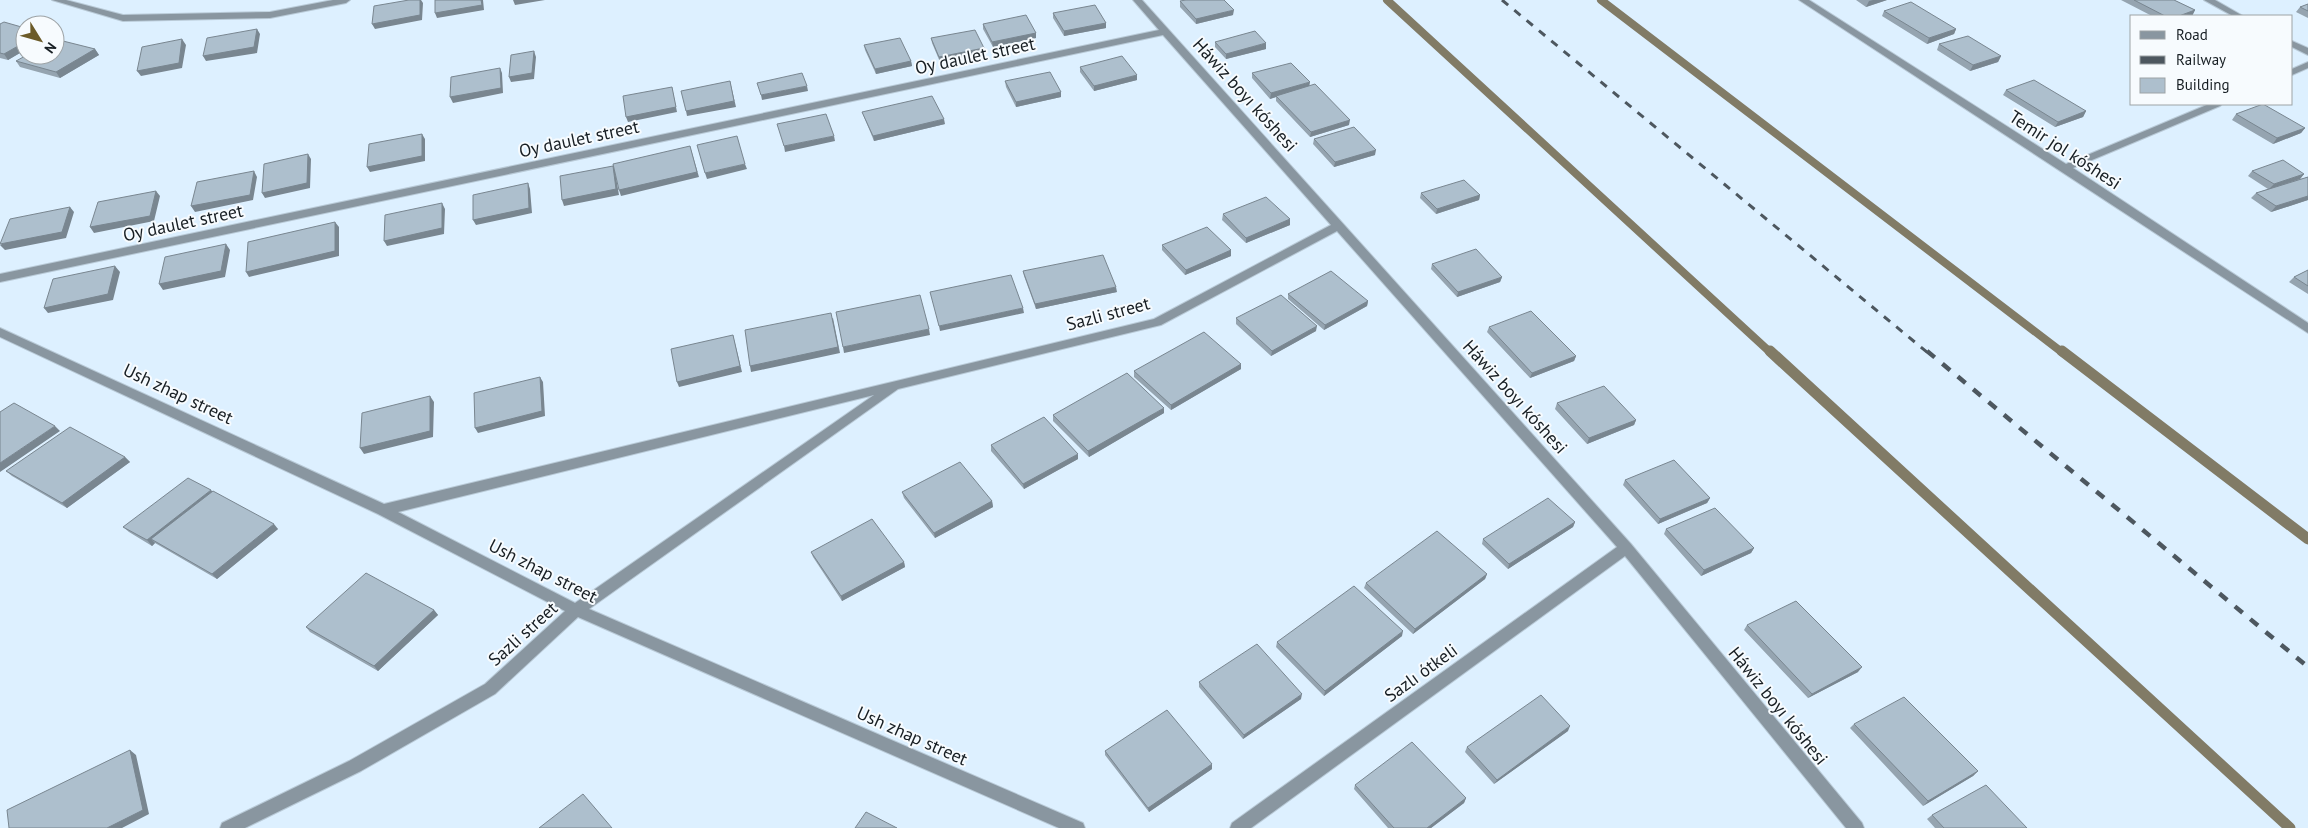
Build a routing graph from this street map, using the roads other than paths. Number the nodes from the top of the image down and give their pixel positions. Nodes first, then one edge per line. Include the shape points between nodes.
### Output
1 (56, 0) edge
2 (346, 0) edge
3 (1137, 0) edge
4 (1803, 0) edge
5 (2208, 0) edge
6 (2237, 15) edge
7 (1165, 32) junction
8 (2293, 44) edge
9 (2308, 52) edge
10 (2308, 65) edge
11 (2293, 72) edge
12 (2215, 105) edge
13 (2065, 168) junction
14 (1339, 225) junction
15 (0, 278) edge
16 (2308, 329) edge
17 (0, 332) edge
18 (899, 384) junction
19 (383, 510) junction
20 (1626, 548) junction
21 (576, 610) junction
22 (228, 828) edge
23 (1077, 828) edge
24 (1238, 828) edge
25 (1856, 828) edge

1 - 2 street via 123,18 270,15
3 - 7 street, Háwiz boyı kóshesi
4 - 13 street, Temir jol kóshesi
5 - 6 street
7 - 14 street, Háwiz boyı kóshesi
7 - 15 street, Oy daulet street
8 - 9 street
10 - 11 street
12 - 13 street
13 - 16 street, Temir jol kóshesi
14 - 18 street, Sazli street via 1157,322
14 - 20 street, Háwiz boyı kóshesi
17 - 19 street, Ush zhap street
18 - 19 street, Sazli street
18 - 21 street, Sazli street
19 - 21 street, Ush zhap street
20 - 24 street, Sazlı ótkeli
20 - 25 street, Háwiz boyı kóshesi
21 - 22 street, Sazli street via 490,689 355,766
21 - 23 street, Ush zhap street

